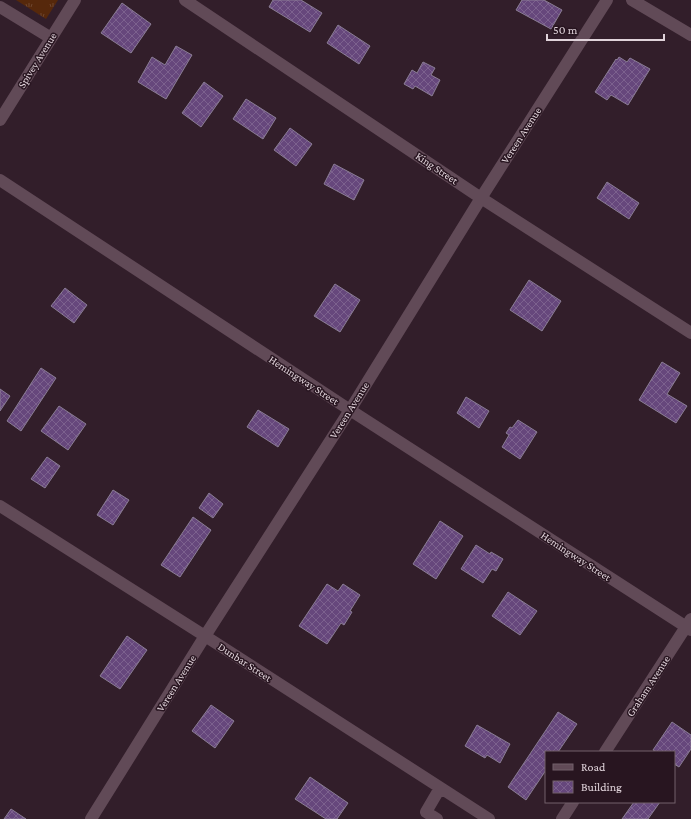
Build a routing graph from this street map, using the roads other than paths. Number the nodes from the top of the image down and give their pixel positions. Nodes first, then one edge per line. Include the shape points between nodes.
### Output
1 (74, 0) edge
2 (186, 0) edge
3 (608, 0) edge
4 (632, 0) edge
5 (0, 7) edge
6 (691, 35) edge
7 (51, 38) junction
8 (0, 120) edge
9 (0, 180) edge
10 (481, 198) junction
11 (691, 333) edge
12 (350, 410) junction
13 (0, 506) edge
14 (689, 626) edge
15 (205, 636) junction
16 (606, 751) edge
17 (440, 788) junction
18 (572, 803) edge
19 (91, 819) edge
20 (437, 819) edge
21 (489, 819) edge
22 (562, 819) edge

1 - 7 street, Spivey Avenue
2 - 10 street, King Street
3 - 10 street, Vereen Avenue
4 - 6 street
5 - 7 street
7 - 8 street, Spivey Avenue
9 - 12 street, Hemingway Street
10 - 11 street, King Street
10 - 12 street, Vereen Avenue
12 - 14 street, Hemingway Street
12 - 15 street, Vereen Avenue
13 - 15 street, Dunbar Street
14 - 16 street, Graham Avenue
15 - 17 street, Dunbar Street
15 - 19 street, Vereen Avenue
17 - 20 street via 426,812
17 - 21 street, Dunbar Street
18 - 22 street

